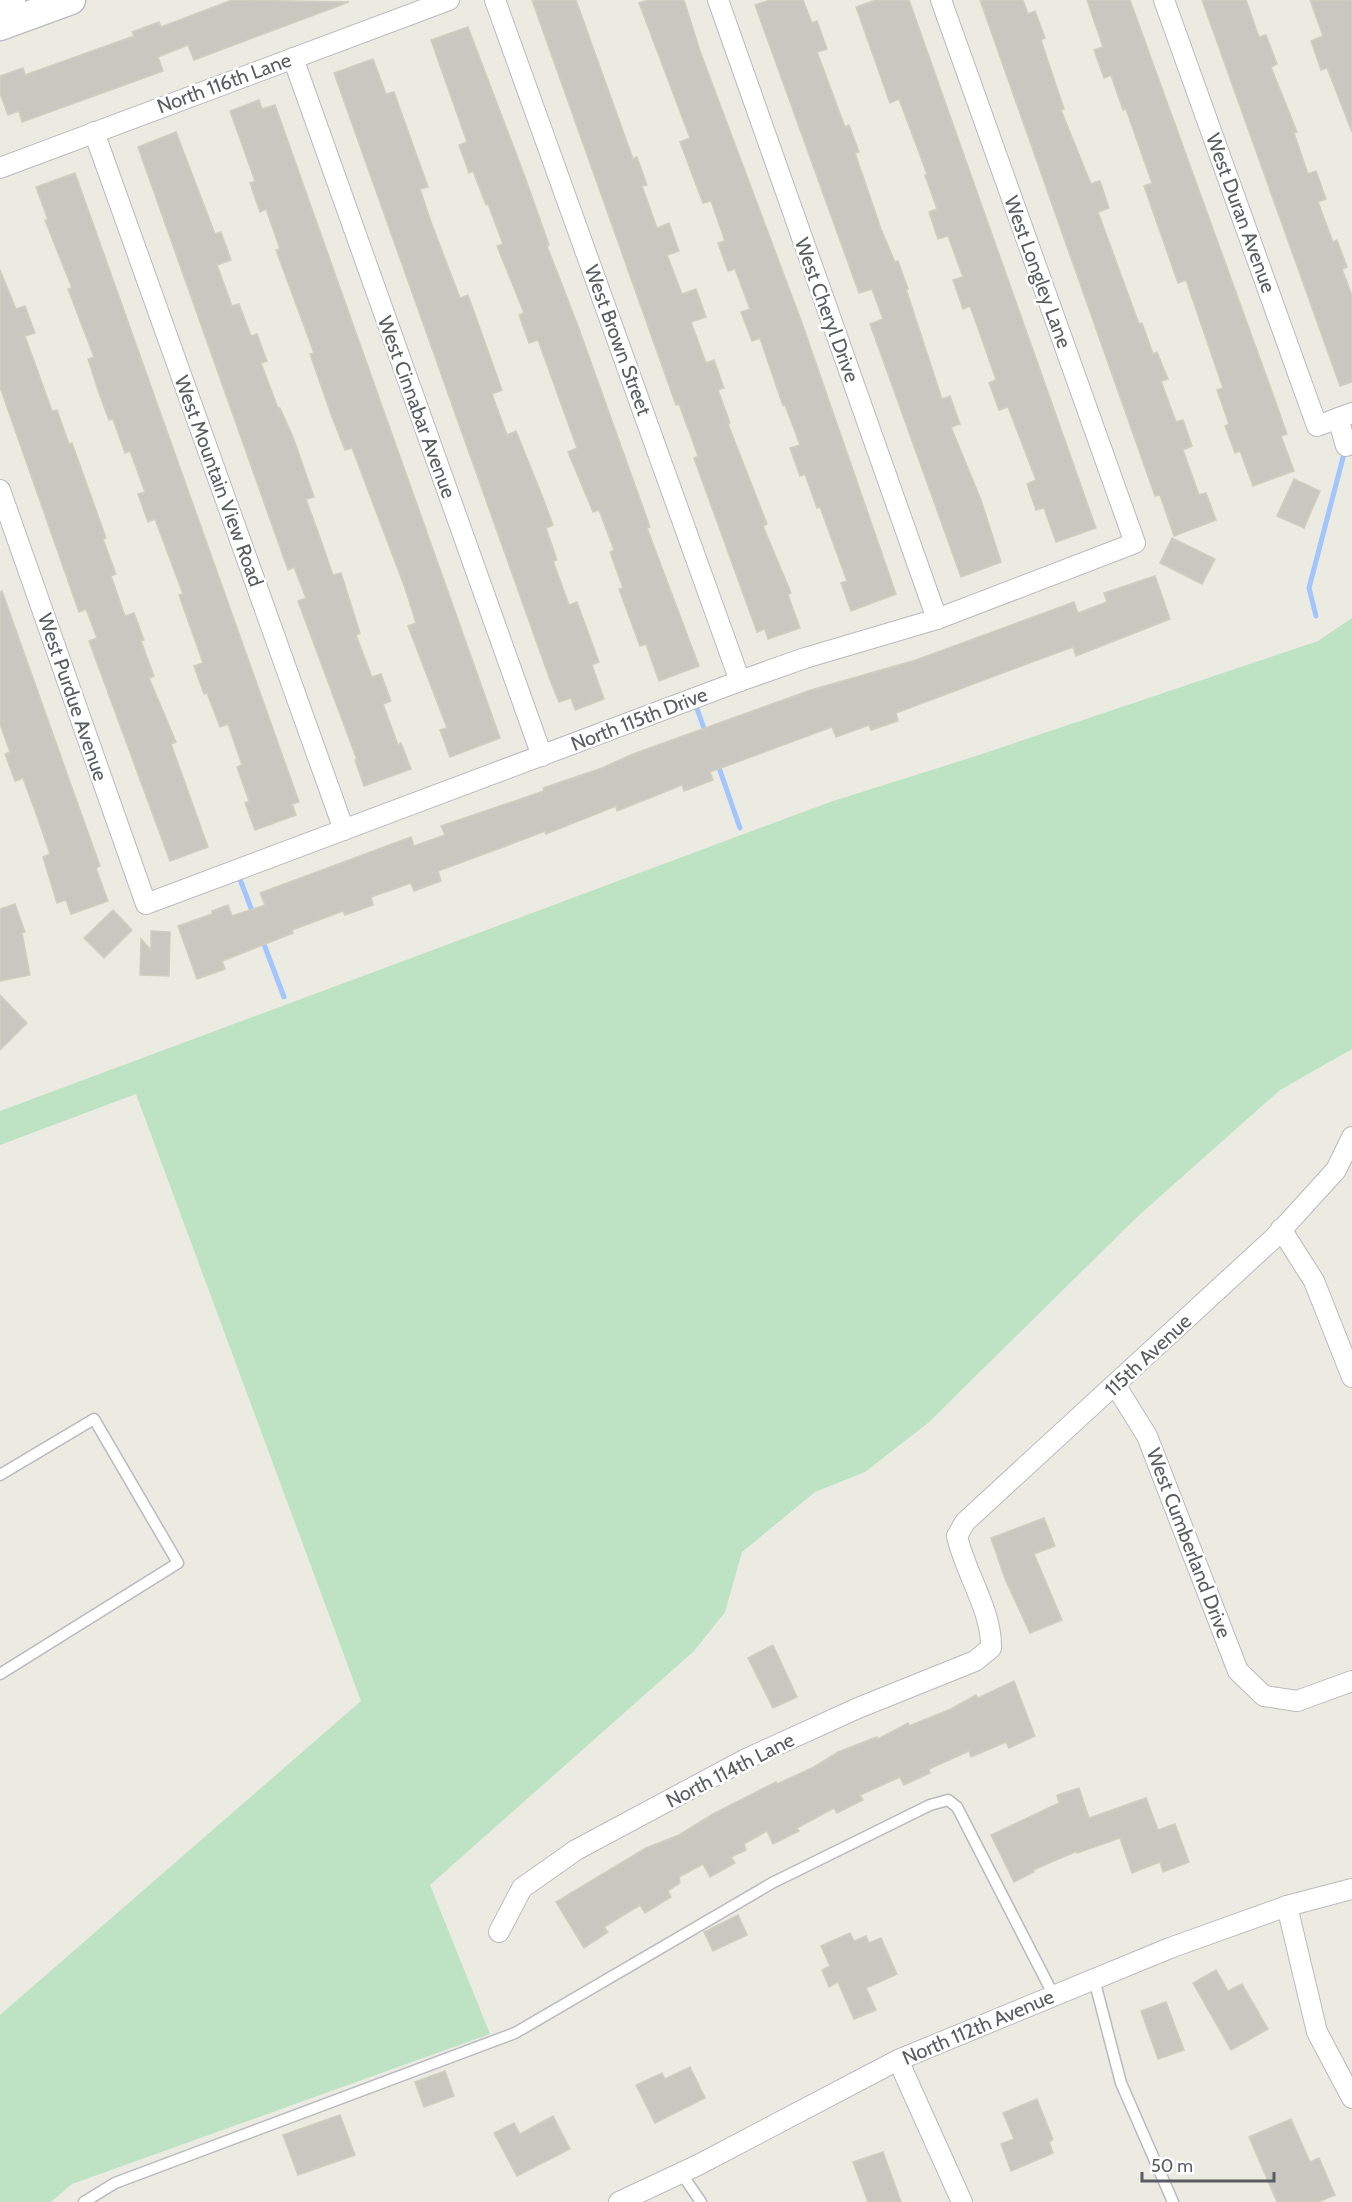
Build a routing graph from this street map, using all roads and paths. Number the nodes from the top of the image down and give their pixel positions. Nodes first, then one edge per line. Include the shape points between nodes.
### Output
1 (11, 0) edge
2 (71, 0) edge
3 (449, 0) edge
4 (495, 0) edge
5 (718, 0) edge
6 (941, 0) edge
7 (1164, 0) edge
8 (0, 4) edge
9 (0, 26) edge
10 (293, 58) junction
11 (94, 132) junction
12 (0, 168) edge
13 (1345, 415) edge
14 (1346, 446) dead end
15 (0, 490) edge
16 (1134, 543) joint
17 (937, 619) junction
18 (740, 681) junction
19 (542, 756) junction
20 (344, 830) junction
21 (146, 904) joint
22 (1352, 1137) edge
23 (1281, 1229) junction
24 (1352, 1377) edge
25 (1116, 1386) junction
26 (0, 1475) edge
27 (991, 1648) joint
28 (0, 1674) edge
29 (1352, 1681) edge
30 (1352, 1889) edge
31 (1287, 1906) junction
32 (499, 1932) dead end
33 (1094, 1979) junction
34 (1054, 1996) junction
35 (897, 2060) junction
36 (1352, 2098) edge
37 (681, 2173) junction
38 (84, 2202) edge
39 (619, 2202) edge
40 (700, 2202) edge
41 (962, 2202) edge
42 (1173, 2202) edge

1 - 8 street
2 - 9 street
3 - 10 street, North 116th Lane
4 - 18 street, West Brown Street
5 - 17 street, West Cheryl Drive
6 - 16 street, West Longley Lane
7 - 13 street, West Duran Avenue via 1317,426
10 - 11 street, North 116th Lane
10 - 19 street, West Cinnabar Avenue
11 - 12 street, North 116th Lane
11 - 20 street, West Mountain View Road
13 - 14 street
15 - 21 street, West Purdue Avenue
16 - 17 street, North 115th Drive
17 - 18 street, North 115th Drive
18 - 19 street, North 115th Drive
19 - 20 street, North 115th Drive
20 - 21 street, North 115th Drive
22 - 23 street, 115th Avenue via 1336,1170
23 - 24 street via 1314,1281
23 - 25 street, 115th Avenue
25 - 27 street, 115th Avenue via 965,1521 957,1536 991,1630
25 - 29 street, West Cumberland Drive via 1147,1436 1238,1671 1264,1696 1297,1701
26 - 28 lane via 94,1419 178,1563
27 - 32 street, North 114th Lane via 975,1661 746,1759 576,1850 522,1888
30 - 31 street, North 112th Avenue
31 - 33 street, North 112th Avenue
31 - 36 street via 1317,2032
33 - 34 street, North 112th Avenue
33 - 42 lane via 1121,2083
34 - 35 street, North 112th Avenue
34 - 38 lane via 957,1807 948,1800 930,1805 772,1883 514,2033 115,2183
35 - 37 street, North 112th Avenue
35 - 41 street
37 - 39 street, North 112th Avenue
37 - 40 lane

